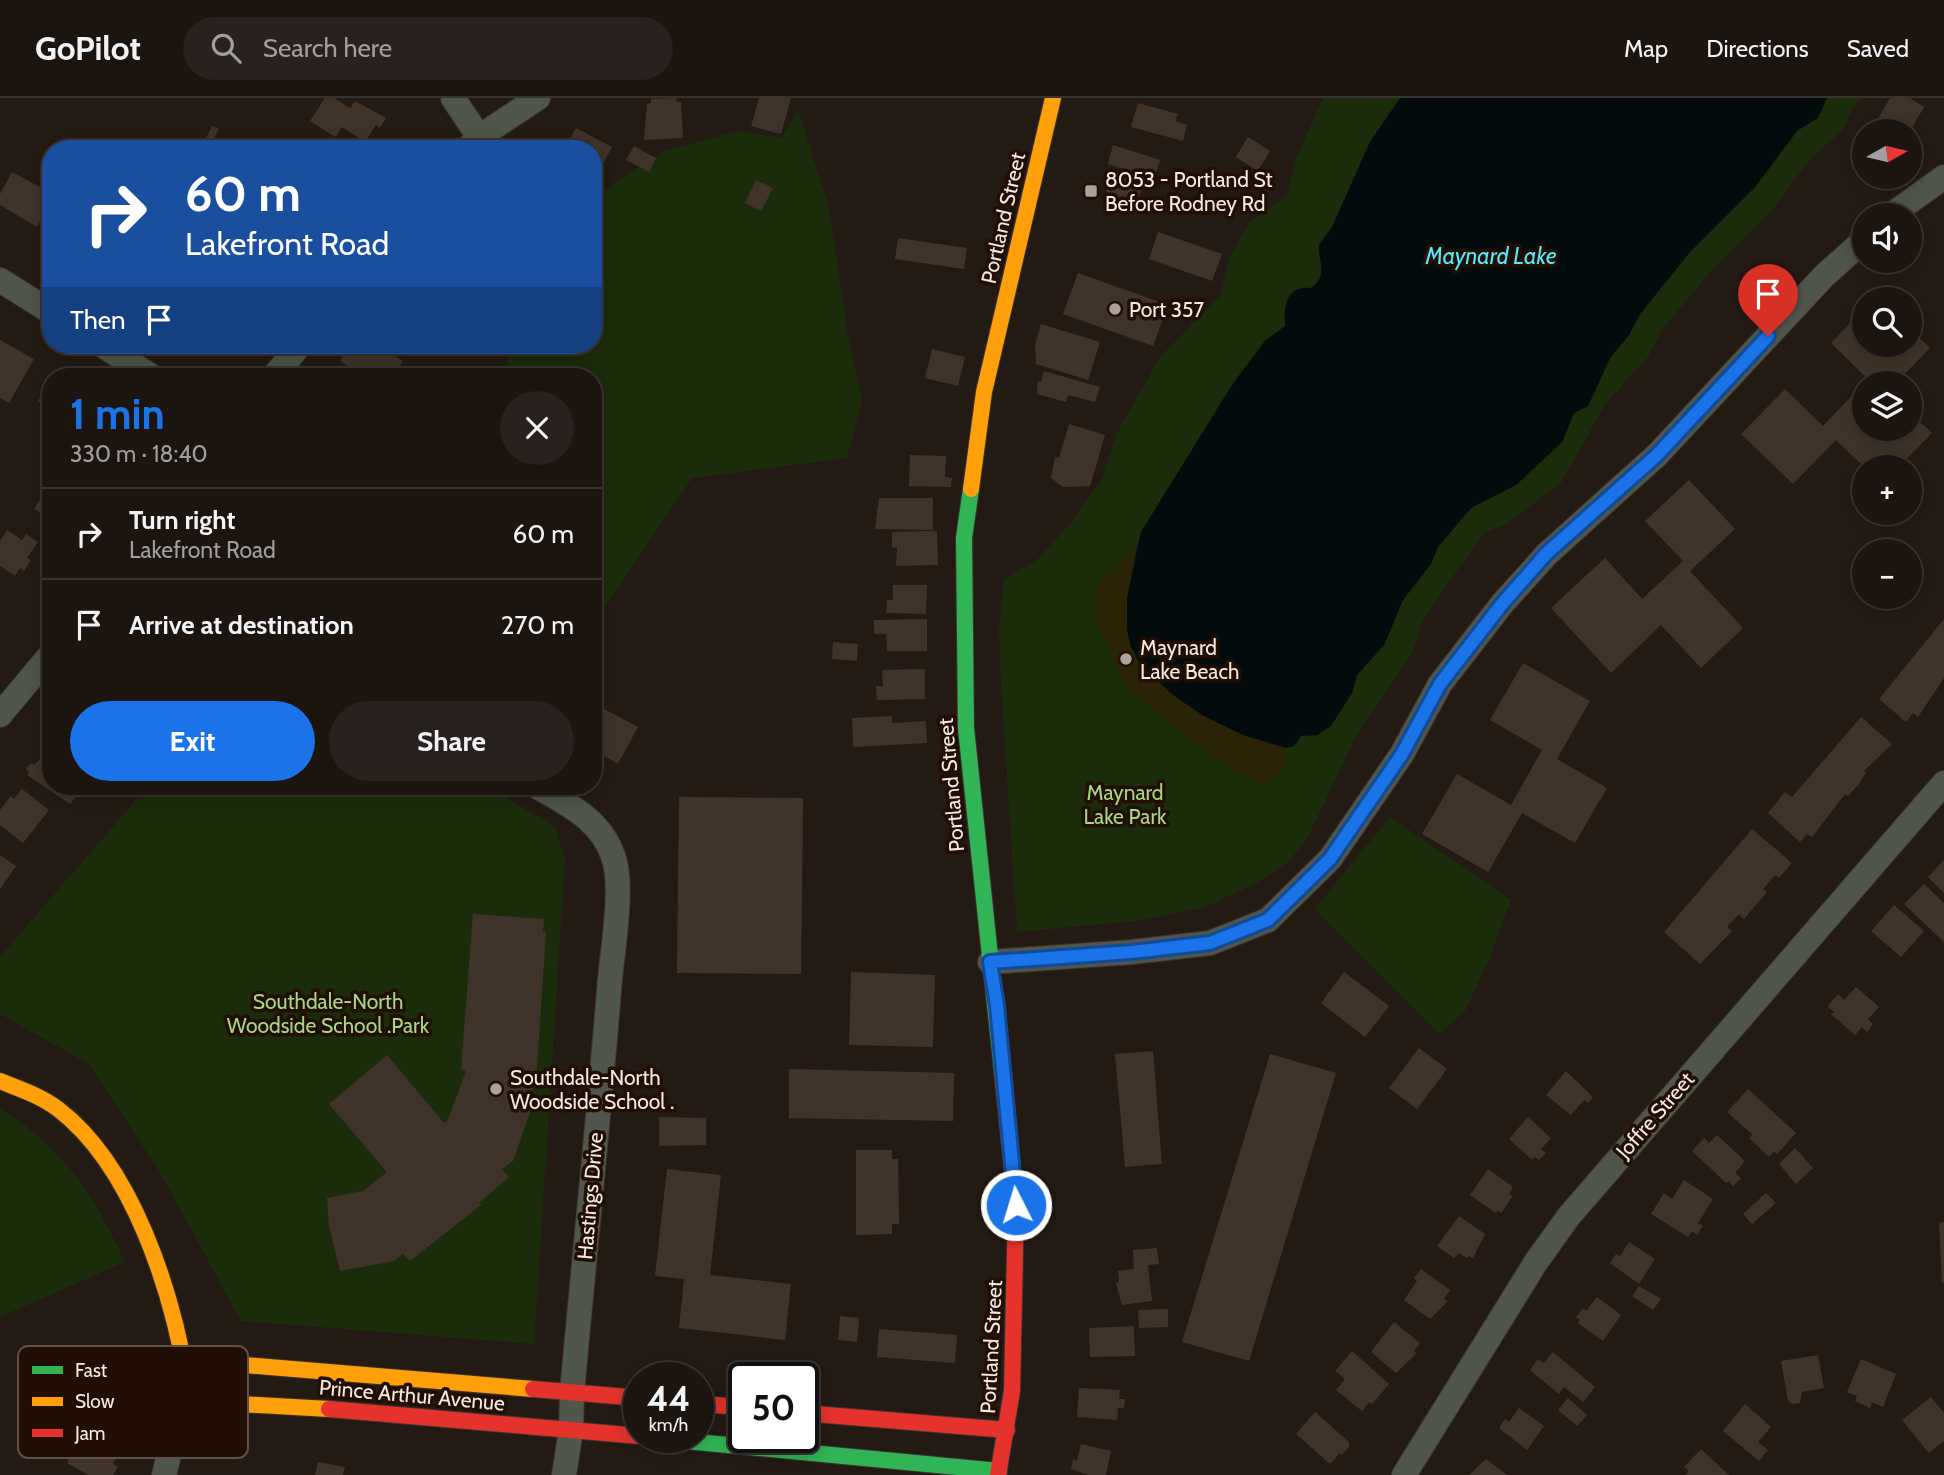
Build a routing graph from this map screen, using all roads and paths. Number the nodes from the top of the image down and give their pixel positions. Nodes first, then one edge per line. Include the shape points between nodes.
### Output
1 (453, 98) edge
2 (538, 98) edge
3 (1053, 98) edge
4 (472, 140) edge
5 (477, 140) edge
6 (1944, 177) edge
7 (1908, 203) edge
8 (1852, 251) edge
9 (0, 280) edge
10 (42, 306) edge
11 (116, 354) edge
12 (292, 354) edge
13 (138, 368) edge
14 (281, 368) edge
15 (42, 665) edge
16 (0, 715) edge
17 (1944, 783) edge
18 (551, 795) edge
19 (990, 962) junction
20 (0, 1081) edge
21 (182, 1346) edge
22 (248, 1365) edge
23 (572, 1392) junction
24 (623, 1397) edge
25 (248, 1402) edge
26 (819, 1414) edge
27 (571, 1430) junction
28 (1007, 1430) junction
29 (623, 1435) edge
30 (714, 1444) edge
31 (168, 1458) edge
32 (999, 1473) edge
33 (164, 1475) edge
34 (564, 1475) edge
35 (1404, 1475) edge

1 - 4 street
2 - 5 street
3 - 19 street, Portland Street via 984,392 964,538 966,728
6 - 7 street
8 - 19 street via 1657,455 1546,554 1502,604 1440,684 1402,754 1330,859 1268,920 1210,943
9 - 10 street
11 - 13 street
12 - 14 street
15 - 16 street
17 - 35 street, Joffre Street via 1569,1216
18 - 23 street, Hastings Drive via 589,818 605,837 615,862 616,902
19 - 28 street, Portland Street via 1016,1205 1013,1391
20 - 21 street via 58,1109 107,1165 162,1266
22 - 23 street, Prince Arthur Avenue
23 - 24 street, Prince Arthur Avenue
23 - 27 street, Hastings Drive
25 - 27 street, Prince Arthur Avenue
26 - 28 street
27 - 29 street, Prince Arthur Avenue
27 - 34 street, Hastings Drive
28 - 32 street, Portland Street
30 - 32 street
31 - 33 street

